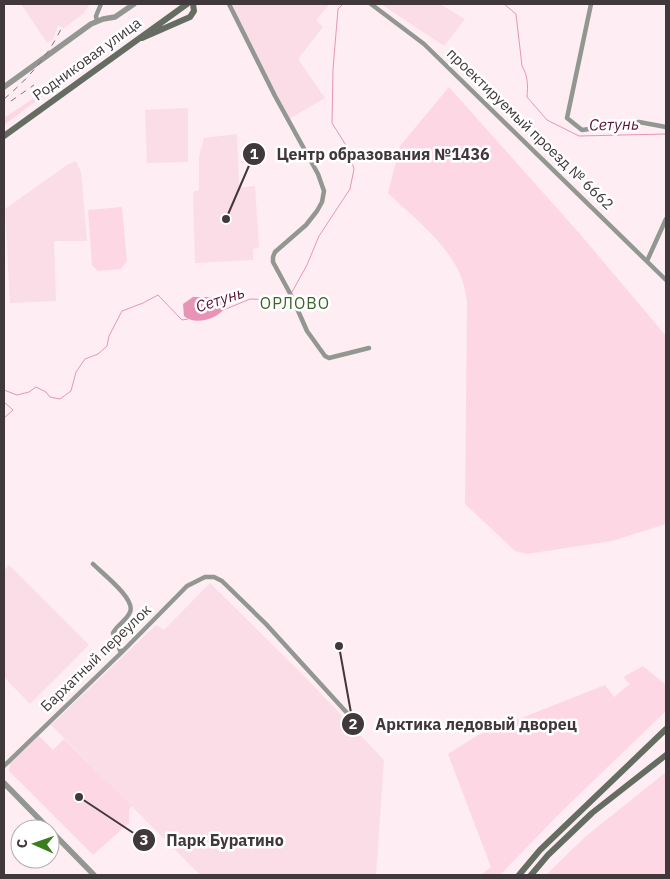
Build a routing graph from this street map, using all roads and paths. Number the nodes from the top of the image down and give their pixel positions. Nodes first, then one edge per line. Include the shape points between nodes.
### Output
1 (101, 4) edge
2 (134, 4) edge
3 (186, 4) edge
4 (193, 4) edge
5 (229, 4) edge
6 (371, 4) edge
7 (592, 4) edge
8 (97, 21) junction
9 (133, 41) junction
10 (4, 87) edge
11 (666, 127) edge
12 (4, 136) edge
13 (666, 219) edge
14 (647, 261) junction
15 (666, 280) edge
16 (368, 348) dead end
17 (93, 564) dead end
18 (121, 653) junction
19 (348, 714) dead end
20 (666, 729) edge
21 (666, 755) edge
22 (4, 766) edge
23 (4, 783) edge
24 (38, 819) edge
25 (60, 841) edge
26 (94, 875) edge
27 (519, 875) edge
28 (531, 875) edge

1 - 8 street
2 - 8 street via 115,17
3 - 9 main road, Родниковая улица
4 - 9 main road via 194,11 190,17
5 - 16 street via 324,191 317,211 273,257 273,262 307,331 325,356 329,358
6 - 14 street, проектируемый проезд № 6662 via 424,44
7 - 11 street via 567,118 582,130 639,122
8 - 10 street
9 - 12 main road, Родниковая улица
13 - 14 street
14 - 15 street, проектируемый проезд № 6662
17 - 18 street via 131,603 129,614 113,633
18 - 19 street, Бархатный переулок via 187,586 210,576 222,581
18 - 22 street, Бархатный переулок
20 - 27 main road via 540,850
21 - 28 main road via 592,813
23 - 24 street
25 - 26 street

